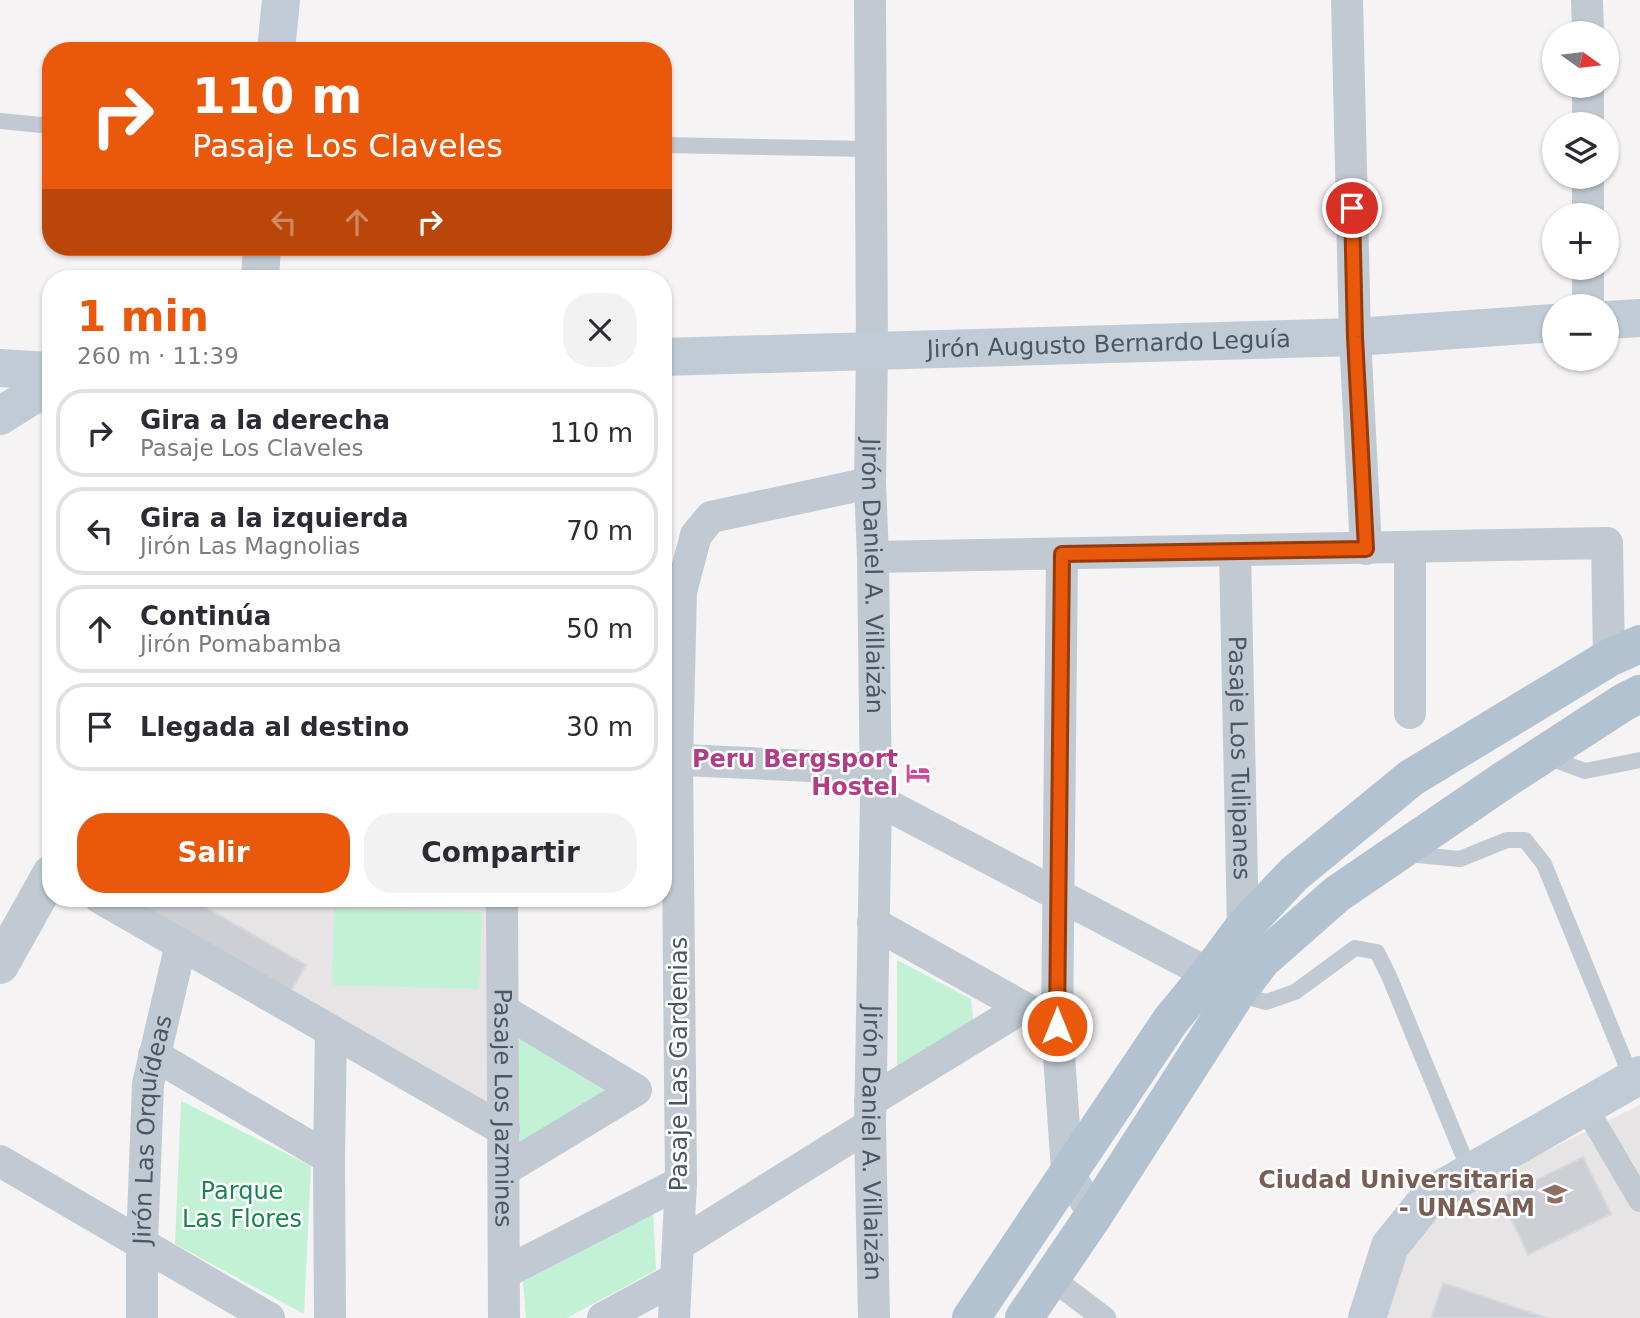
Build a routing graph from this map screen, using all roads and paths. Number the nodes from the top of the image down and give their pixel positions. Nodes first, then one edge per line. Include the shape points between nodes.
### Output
1 (281, 0) edge
2 (870, 0) edge
3 (1347, 0) edge
4 (1587, 0) edge
5 (1588, 21) edge
6 (277, 42) edge
7 (0, 121) edge
8 (42, 125) edge
9 (672, 145) edge
10 (870, 149) junction
11 (1640, 318) edge
12 (1619, 319) edge
13 (1542, 324) edge
14 (1355, 337) junction
15 (872, 352) junction
16 (672, 357) edge
17 (0, 368) edge
18 (42, 370) edge
19 (42, 390) edge
20 (0, 416) edge
21 (870, 483) junction
22 (1410, 548) junction
23 (1366, 549) junction
24 (1235, 552) junction
25 (1062, 554) junction
26 (873, 557) junction
27 (1624, 651) edge
28 (1640, 694) edge
29 (1410, 713) dead end
30 (672, 729) edge
31 (1542, 755) junction
32 (672, 759) edge
33 (1640, 760) edge
34 (875, 784) junction
35 (672, 836) edge
36 (1398, 852) junction
37 (42, 890) edge
38 (1057, 893) junction
39 (116, 907) edge
40 (502, 907) edge
41 (873, 923) junction
42 (1243, 928) junction
43 (181, 944) junction
44 (1262, 960) junction
45 (0, 965) edge
46 (1223, 984) junction
47 (1022, 1008) junction
48 (504, 1012) junction
49 (1057, 1026) junction
50 (331, 1031) junction
51 (154, 1055) junction
52 (1636, 1077) edge
53 (1585, 1106) junction
54 (870, 1113) junction
55 (504, 1130) junction
56 (329, 1158) junction
57 (0, 1161) edge
58 (504, 1170) junction
59 (1067, 1171) junction
60 (1470, 1172) junction
61 (681, 1182) junction
62 (1640, 1200) edge
63 (1094, 1215) junction
64 (142, 1242) junction
65 (678, 1245) junction
66 (504, 1273) junction
67 (1051, 1278) junction
68 (675, 1279) junction
69 (142, 1318) edge
70 (270, 1318) edge
71 (330, 1318) edge
72 (504, 1318) edge
73 (603, 1318) edge
74 (674, 1318) edge
75 (873, 1318) edge
76 (971, 1318) edge
77 (1024, 1318) edge
78 (1104, 1318) edge
79 (1367, 1318) edge

1 - 6 main road
2 - 10 street, Jirón Daniel A. Villaizán
3 - 14 street
4 - 5 street
7 - 8 lane
9 - 10 lane
10 - 15 street, Jirón Daniel A. Villaizán
11 - 12 main road
13 - 14 main road, Jirón Augusto Bernardo Leguía
14 - 15 main road, Jirón Augusto Bernardo Leguía
14 - 23 street
15 - 16 main road, Jirón Augusto Bernardo Leguía
15 - 21 street, Jirón Daniel A. Villaizán
17 - 18 main road
19 - 20 main road
21 - 26 street, Jirón Daniel A. Villaizán
21 - 30 street, Pasaje Las Gardenias via 711,517 696,535 681,592
22 - 23 street
22 - 27 street via 1607,543
22 - 29 street
23 - 24 street
24 - 25 street
24 - 42 street, Pasaje Los Tulipanes
25 - 26 street
25 - 38 street
26 - 34 street, Jirón Daniel A. Villaizán
27 - 42 main road via 1411,778 1294,874
28 - 31 main road
31 - 33 lane via 1585,771
31 - 36 main road
32 - 34 street
34 - 38 street
34 - 41 street, Jirón Daniel A. Villaizán
35 - 61 street, Pasaje Las Gardenias
36 - 44 main road via 1337,894
36 - 52 lane via 1460,859 1499,843 1524,840 1544,864
37 - 45 street
38 - 46 street
38 - 49 street
39 - 43 street
40 - 48 street, Pasaje Los Jazmines
41 - 47 street
41 - 54 street, Jirón Daniel A. Villaizán
42 - 44 street, Pasaje Los Tulipanes
42 - 46 main road
43 - 50 street
43 - 51 street, Jirón Las Orquídeas
44 - 46 main road
46 - 59 main road via 1171,1020
46 - 60 lane via 1266,1002 1294,992 1355,948 1377,951
46 - 63 main road
47 - 49 street
47 - 54 street
48 - 55 street, Pasaje Los Jazmines
48 - 58 street via 636,1090
49 - 59 street
50 - 55 street
50 - 56 street
51 - 56 street
51 - 64 street, Jirón Las Orquídeas via 148,1084
52 - 53 main road
53 - 60 main road
53 - 62 street
54 - 65 street
54 - 75 street, Jirón Daniel A. Villaizán
55 - 58 street, Pasaje Los Jazmines
56 - 71 street
57 - 64 street
58 - 66 street, Pasaje Los Jazmines
59 - 63 street
59 - 76 main road
60 - 79 main road via 1431,1195 1390,1246
61 - 65 street, Pasaje Las Gardenias
61 - 66 street
63 - 67 main road
64 - 69 street, Jirón Las Orquídeas
64 - 70 street
65 - 68 street, Pasaje Las Gardenias
66 - 72 street, Pasaje Los Jazmines
67 - 77 main road
67 - 78 street
68 - 73 street
68 - 74 street, Pasaje Las Gardenias

